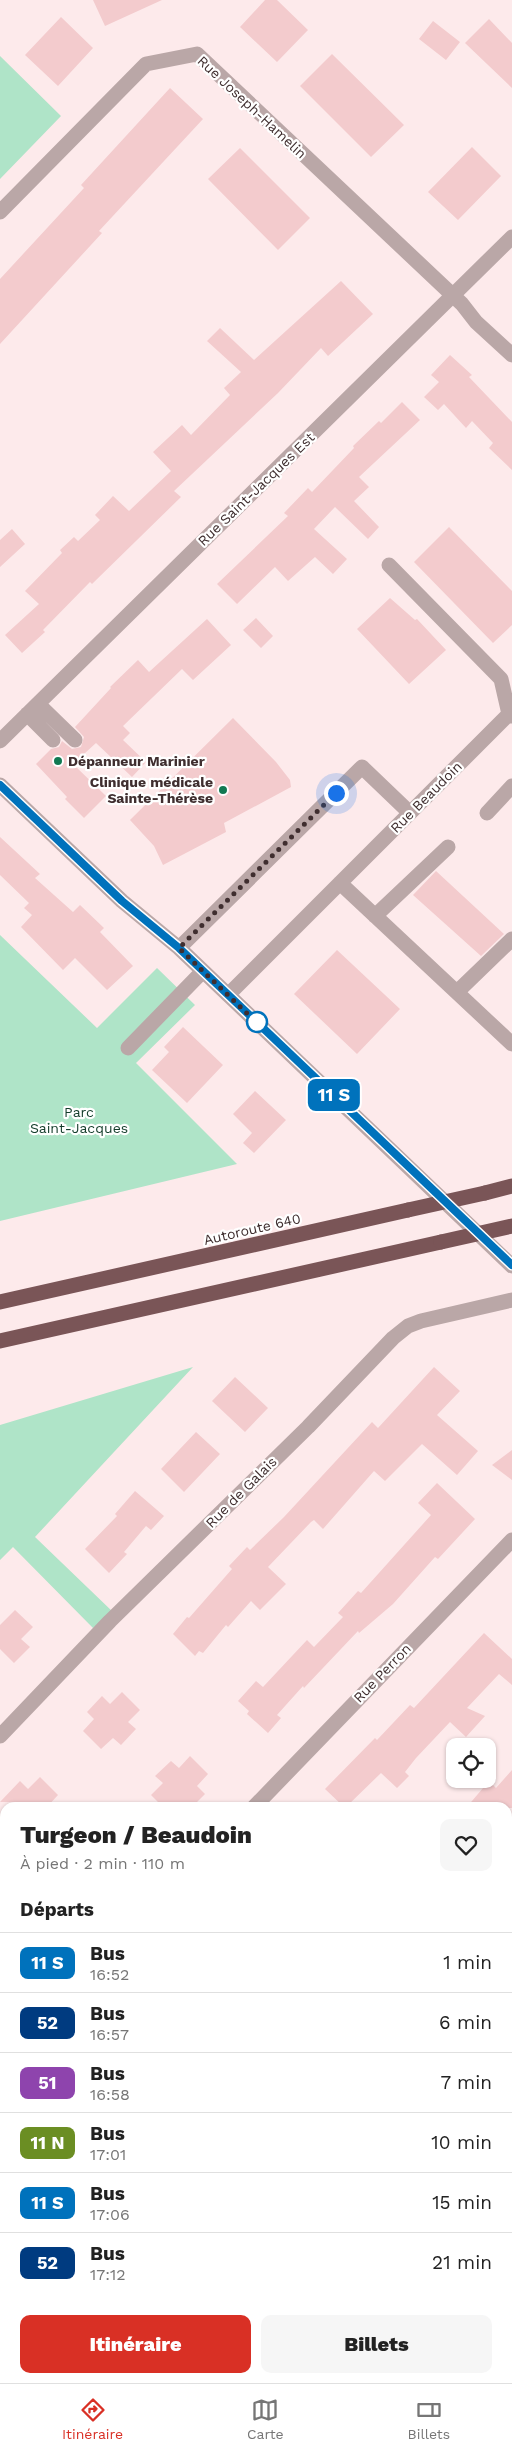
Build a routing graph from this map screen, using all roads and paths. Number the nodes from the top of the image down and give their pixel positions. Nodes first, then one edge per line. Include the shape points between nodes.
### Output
1 (0, 212) edge
2 (512, 237) edge
3 (453, 296) junction
4 (512, 355) edge
5 (390, 565) dead end
6 (32, 709) junction
7 (511, 712) edge
8 (54, 740) dead end
9 (75, 740) dead end
10 (0, 741) edge
11 (0, 785) edge
12 (512, 786) edge
13 (410, 813) junction
14 (487, 813) dead end
15 (448, 846) dead end
16 (340, 883) junction
17 (375, 916) junction
18 (512, 939) edge
19 (179, 948) junction
20 (203, 971) junction
21 (457, 992) junction
22 (228, 995) junction
23 (512, 1044) edge
24 (128, 1048) dead end
25 (512, 1186) edge
26 (512, 1226) edge
27 (512, 1266) edge
28 (512, 1300) edge
29 (0, 1302) edge
30 (0, 1341) edge
31 (512, 1540) edge
32 (0, 1736) edge
33 (258, 1802) edge

1 - 3 street, Rue Joseph-Hamelin via 146,64 197,54
2 - 3 street, Rue Saint-Jacques Est
3 - 4 street
3 - 6 street, Rue Saint-Jacques Est
5 - 7 street via 501,679
6 - 8 street
6 - 9 street
6 - 10 street, Rue Saint-Jacques Est
7 - 13 street, Rue Beaudoin
11 - 19 street via 122,901
12 - 14 street
13 - 16 street, Rue Beaudoin
13 - 19 street via 362,767
15 - 17 street
16 - 17 street
16 - 22 street, Rue Beaudoin
17 - 21 street
18 - 21 street
19 - 20 street
20 - 22 street
20 - 24 street
21 - 23 street
22 - 27 street
25 - 29 highway, Autoroute 640, bridge
26 - 30 highway, bridge
28 - 32 street, Rue de Galais via 421,1321 404,1329 128,1599
31 - 33 street, Rue Perron

